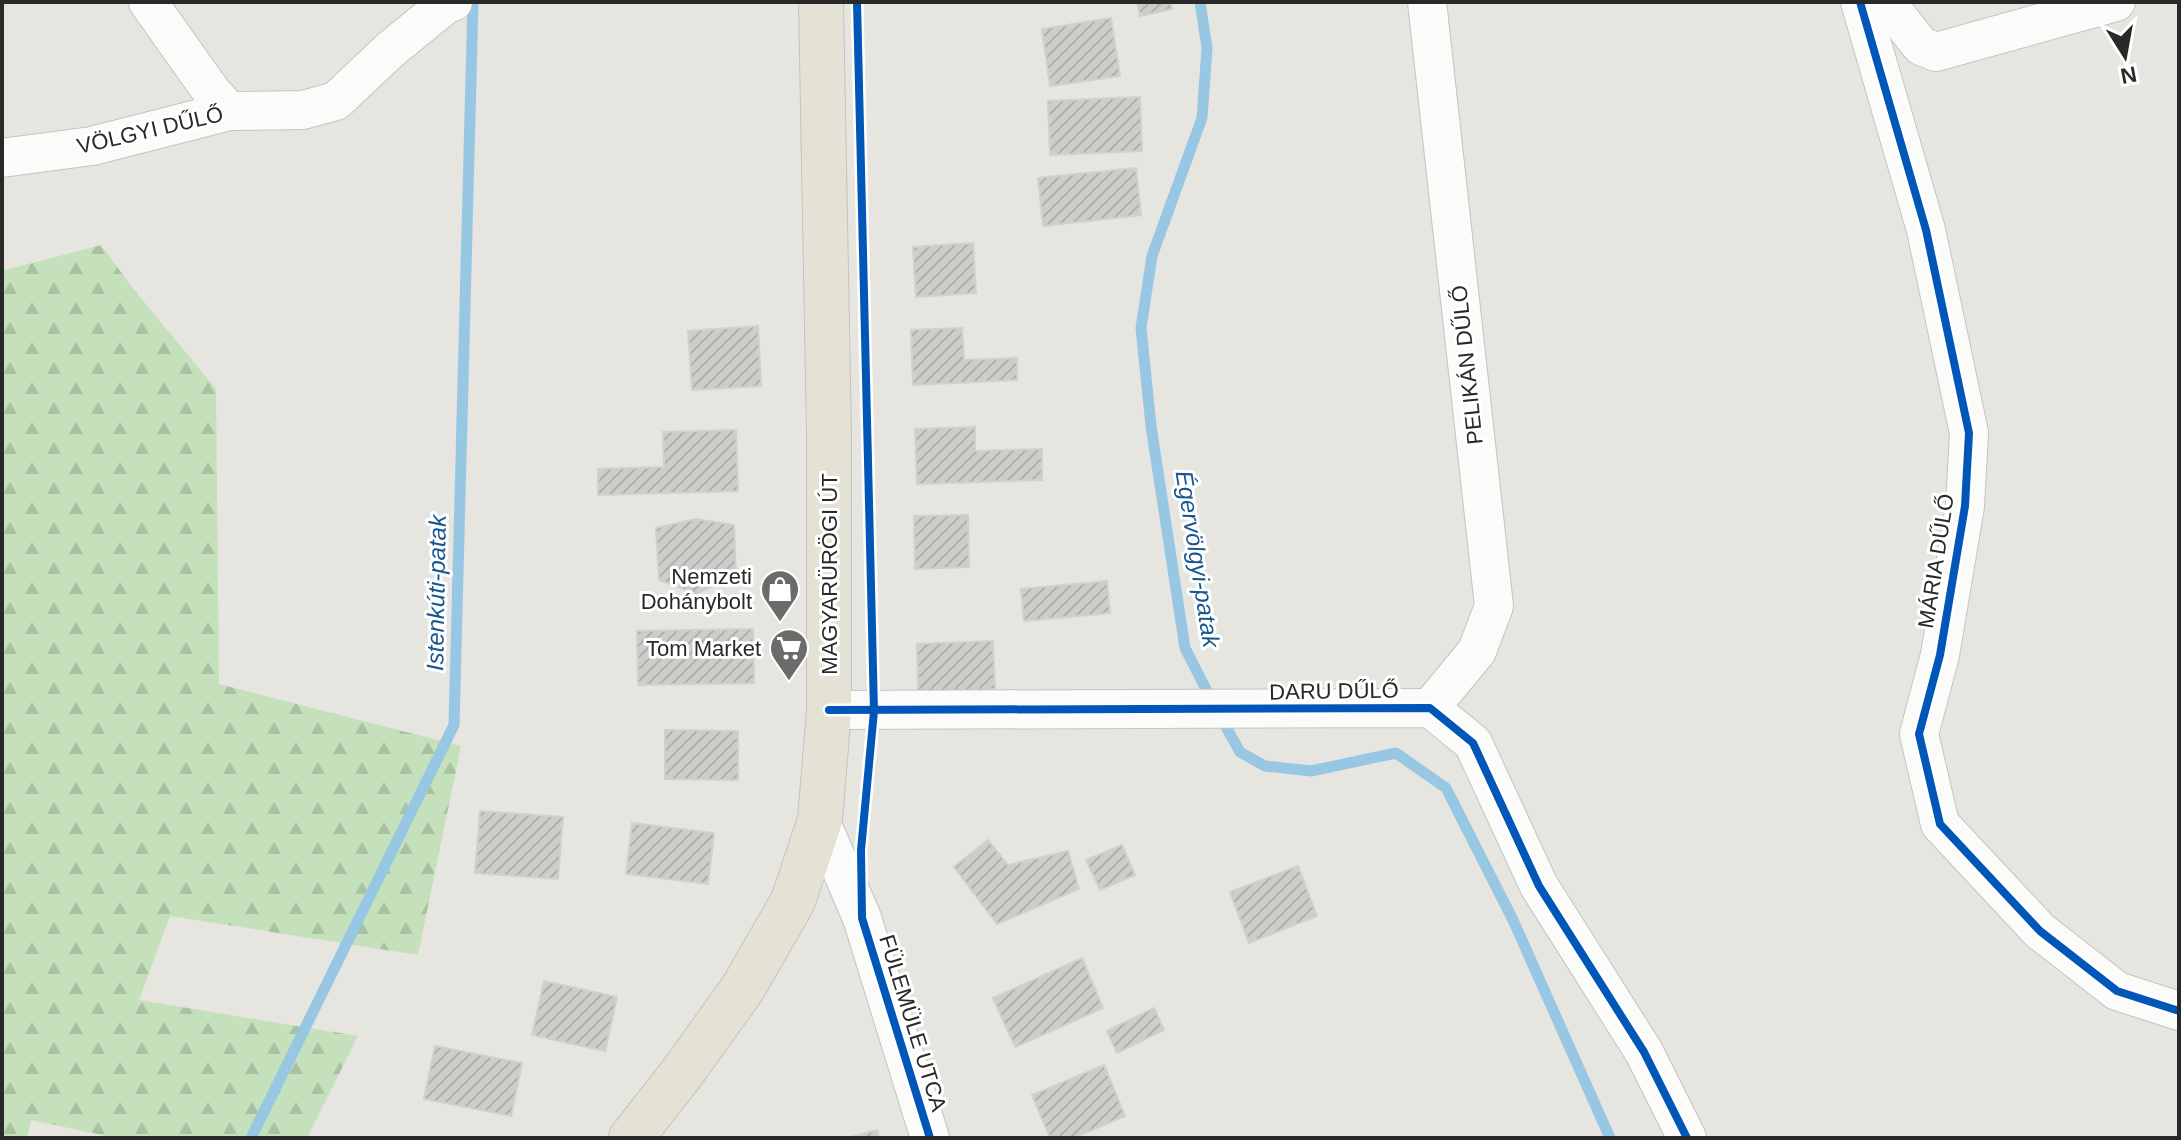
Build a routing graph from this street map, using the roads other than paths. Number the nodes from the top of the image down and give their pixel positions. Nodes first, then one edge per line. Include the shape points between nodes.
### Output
1 (148, 2) edge
2 (821, 2) edge
3 (1427, 2) edge
4 (1860, 2) edge
5 (1886, 2) edge
6 (2116, 2) edge
7 (449, 3) edge
8 (229, 111) junction
9 (2, 158) edge
10 (1430, 708) junction
11 (829, 710) junction
12 (820, 820) junction
13 (2179, 1011) edge
14 (631, 1138) edge
15 (930, 1138) edge
16 (1687, 1138) edge

1 - 8 street
2 - 11 main road, MAGYARÜRÖGI ÚT
3 - 10 street, PELIKÁN DŰLŐ via 1494,606 1477,651
4 - 13 street, MÁRIA DŰLŐ via 1926,230 1969,433 1965,506 1940,655 1919,734 1940,824 2040,931 2117,991
5 - 6 street via 1921,46 1936,52
7 - 8 street, VÖLGYI DŰLŐ via 336,101 303,110
8 - 9 street, VÖLGYI DŰLŐ via 92,146
10 - 11 street, DARU DŰLŐ
10 - 16 street, DARU DŰLŐ via 1473,743 1539,886 1644,1052
11 - 12 main road, MAGYARÜRÖGI ÚT
12 - 14 main road, MAGYARÜRÖGI ÚT via 793,901 743,988
12 - 15 street, FÜLEMÜLE UTCA via 862,918

